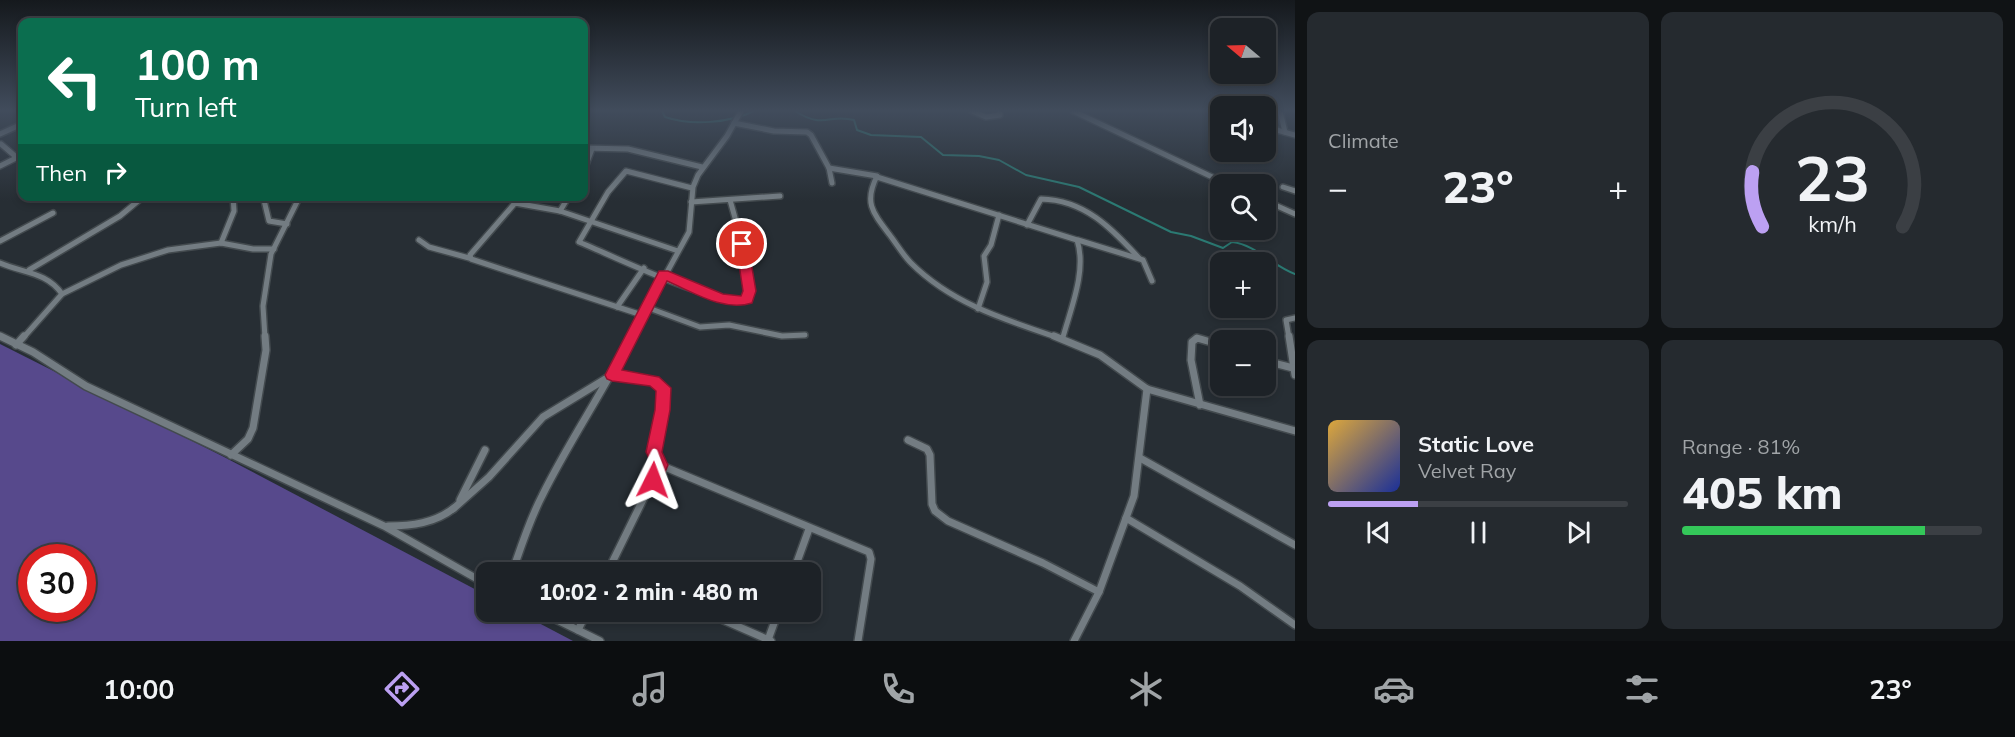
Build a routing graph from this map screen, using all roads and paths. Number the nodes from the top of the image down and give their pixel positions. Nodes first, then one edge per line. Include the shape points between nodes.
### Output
1 (723, 141) edge
2 (814, 141) edge
3 (1136, 141) edge
4 (1, 144) edge
5 (588, 148) edge
6 (592, 149) junction
7 (16, 158) joint
8 (588, 160) edge
9 (0, 166) edge
10 (702, 167) junction
11 (829, 168) junction
12 (1210, 176) edge
13 (878, 177) junction
14 (832, 183) dead end
15 (1283, 187) dead end
16 (692, 188) junction
17 (1295, 191) edge
18 (780, 196) dead end
19 (730, 200) junction
20 (137, 201) edge
21 (233, 201) edge
22 (264, 201) edge
23 (298, 201) edge
24 (566, 201) edge
25 (691, 202) junction
26 (1276, 205) edge
27 (560, 211) junction
28 (53, 213) dead end
29 (1295, 214) edge
30 (999, 215) junction
31 (592, 221) junction
32 (287, 224) junction
33 (1027, 225) junction
34 (419, 240) dead end
35 (1077, 240) junction
36 (0, 242) edge
37 (221, 243) junction
38 (274, 249) junction
39 (678, 251) junction
40 (469, 258) junction
41 (1139, 258) junction
42 (0, 263) edge
43 (644, 268) junction
44 (29, 270) junction
45 (664, 274) junction
46 (1152, 281) dead end
47 (62, 294) junction
48 (617, 307) junction
49 (646, 307) junction
50 (978, 309) junction
51 (642, 315) junction
52 (1295, 318) edge
53 (805, 335) dead end
54 (0, 336) edge
55 (1063, 337) junction
56 (1210, 342) edge
57 (16, 345) junction
58 (1276, 363) edge
59 (1294, 366) edge
60 (612, 375) junction
61 (1147, 389) junction
62 (1200, 405) junction
63 (1295, 431) edge
64 (908, 440) dead end
65 (485, 450) dead end
66 (231, 455) junction
67 (1140, 458) junction
68 (660, 465) junction
69 (453, 509) junction
70 (1125, 518) junction
71 (384, 526) junction
72 (809, 529) junction
73 (1295, 545) edge
74 (516, 562) edge
75 (615, 562) edge
76 (797, 562) edge
77 (476, 578) edge
78 (1099, 592) junction
79 (562, 622) edge
80 (582, 622) edge
81 (728, 622) edge
82 (775, 622) edge
83 (1295, 625) edge
84 (578, 630) junction
85 (769, 640) edge
86 (600, 641) edge
87 (858, 641) edge
88 (1074, 641) edge

1 - 10 street
2 - 11 street
3 - 12 street
4 - 7 street
5 - 6 street
6 - 8 street
6 - 10 street via 627,149
7 - 9 street
10 - 16 street
11 - 13 street
11 - 14 street
13 - 30 street
13 - 50 street via 869,199 892,241 934,284
15 - 17 street
16 - 25 street
16 - 31 street via 626,171 608,192
18 - 19 street
19 - 25 street
19 - 45 street via 744,258 747,299 739,302 721,298
20 - 44 street via 90,235
21 - 37 street via 234,211
22 - 32 street via 270,221
23 - 32 street
24 - 27 street
25 - 39 street via 692,224
26 - 29 street
27 - 31 street
27 - 40 street via 514,204
28 - 36 street
30 - 33 street
30 - 50 street via 984,256 987,282
31 - 39 street
31 - 43 street via 580,238 581,244
32 - 38 street
33 - 35 street
33 - 41 street via 1041,199 1066,202 1095,214
34 - 40 street via 426,246
35 - 41 street
35 - 55 street via 1080,257
37 - 38 street
37 - 47 street via 150,254
38 - 66 street via 263,306 266,350 252,428 248,439
39 - 45 street
40 - 48 street
41 - 46 street via 1146,263
42 - 44 street
43 - 45 street
43 - 48 street
44 - 47 street via 55,283
45 - 49 street
47 - 57 street
48 - 51 street
49 - 51 street
49 - 53 street via 700,327 729,325 782,336
50 - 55 street
51 - 60 street
52 - 59 street via 1286,320
54 - 57 street
55 - 61 street via 1100,355
56 - 62 street via 1197,338 1192,342 1191,360
57 - 66 street via 87,386
58 - 59 street
60 - 68 street via 654,381 664,388 654,452
60 - 69 street via 540,420 489,477
60 - 74 street via 542,495
61 - 62 street
61 - 67 street
62 - 63 street
64 - 78 street via 927,449 930,455 935,511 948,521 1043,562
65 - 69 street
66 - 71 street
67 - 70 street via 1134,496
67 - 73 street
68 - 72 street
68 - 75 street
69 - 71 street via 426,523
70 - 78 street
70 - 83 street via 1240,586
71 - 77 street
72 - 76 street
72 - 87 street via 869,552
78 - 88 street
79 - 84 street
80 - 84 street
81 - 85 street
82 - 85 street
84 - 86 street

